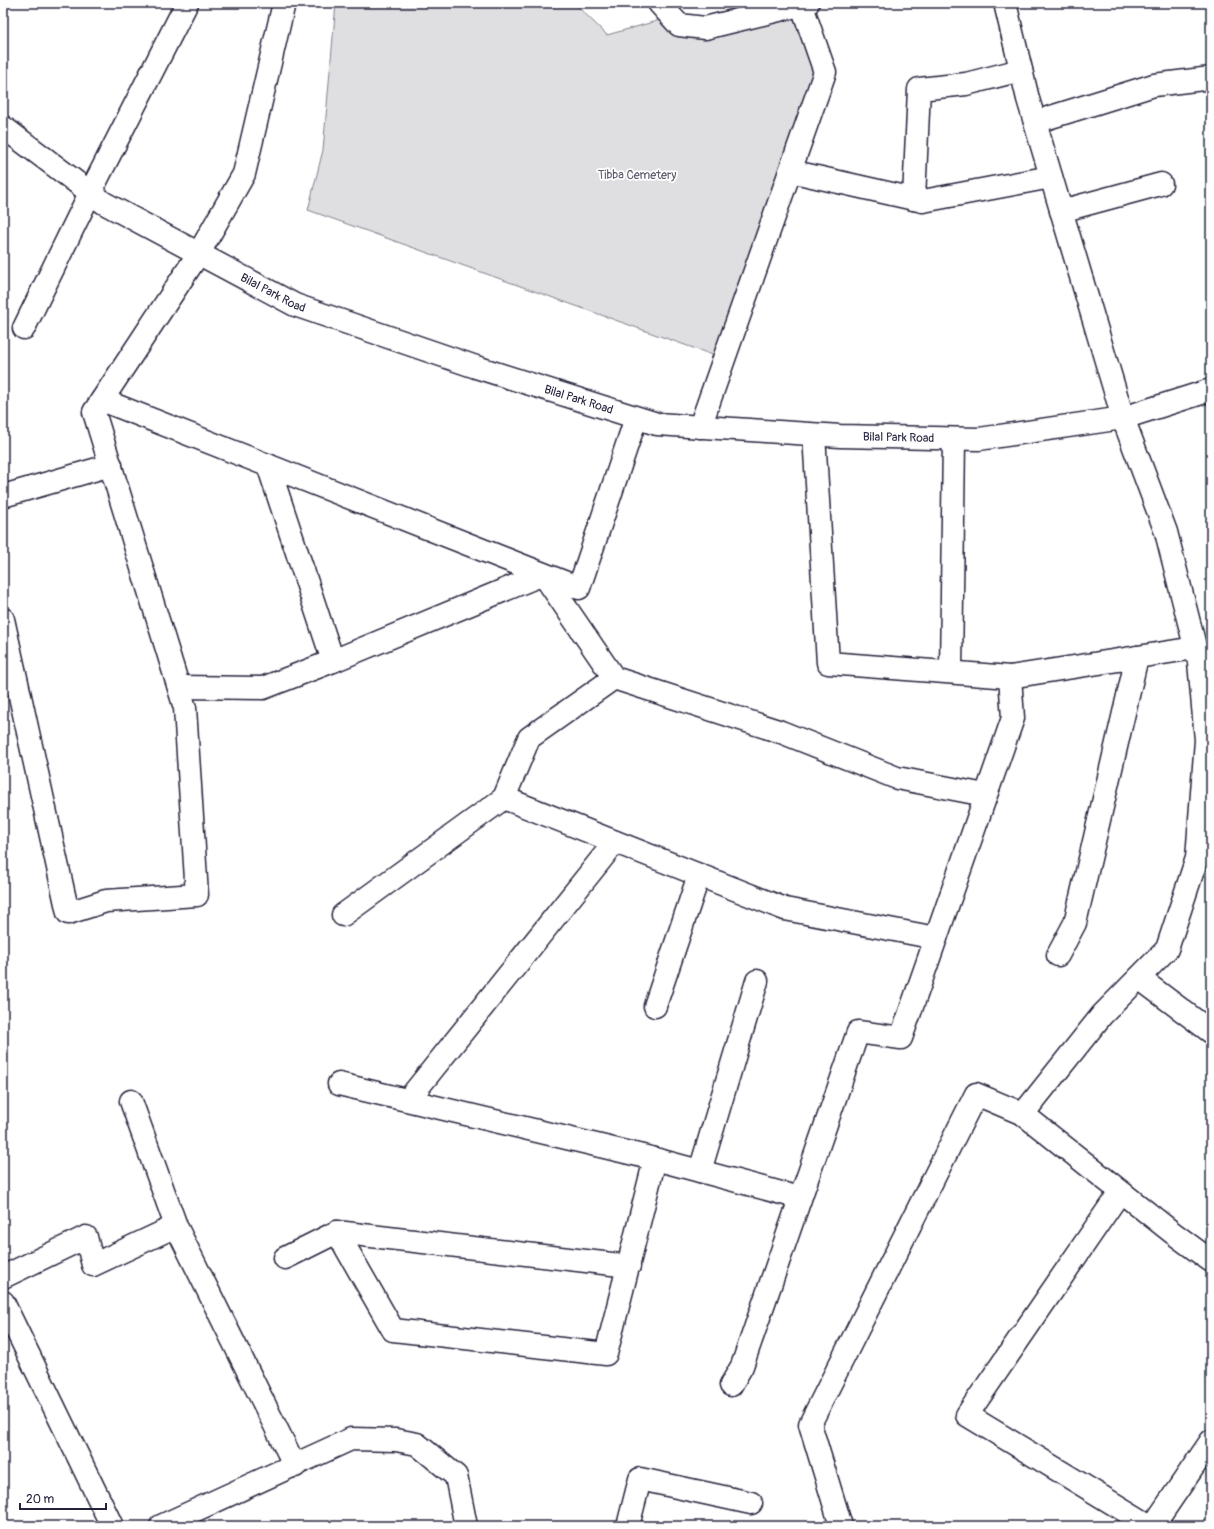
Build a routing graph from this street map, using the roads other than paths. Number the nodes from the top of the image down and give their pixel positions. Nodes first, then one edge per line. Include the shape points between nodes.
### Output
1 (187, 3) edge
2 (284, 3) edge
3 (659, 3) edge
4 (1005, 3) edge
5 (804, 4) edge
6 (1021, 70) junction
7 (1211, 78) edge
8 (1035, 122) junction
9 (3, 127) edge
10 (790, 171) junction
11 (1051, 177) junction
12 (1161, 184) dead end
13 (90, 193) junction
14 (914, 199) junction
15 (1061, 211) junction
16 (199, 253) junction
17 (24, 328) dead end
18 (1211, 390) edge
19 (102, 400) junction
20 (636, 418) junction
21 (1123, 418) junction
22 (700, 427) junction
23 (814, 434) junction
24 (954, 438) junction
25 (111, 465) junction
26 (268, 465) junction
27 (3, 496) edge
28 (543, 574) junction
29 (3, 619) edge
30 (1195, 648) junction
31 (1137, 657) junction
32 (333, 661) junction
33 (9, 671) edge
34 (951, 672) junction
35 (1010, 677) junction
36 (614, 678) junction
37 (179, 687) junction
38 (1208, 734) edge
39 (986, 795) junction
40 (504, 798) junction
41 (615, 842) junction
42 (698, 875) junction
43 (343, 915) dead end
44 (936, 938) junction
45 (1058, 955) dead end
46 (1139, 978) junction
47 (757, 981) dead end
48 (655, 1006) dead end
49 (1211, 1032) edge
50 (339, 1084) dead end
51 (408, 1100) junction
52 (131, 1101) dead end
53 (1023, 1114) junction
54 (655, 1159) junction
55 (700, 1171) junction
56 (1120, 1192) junction
57 (800, 1198) junction
58 (176, 1226) junction
59 (337, 1232) junction
60 (285, 1258) dead end
61 (1211, 1261) edge
62 (629, 1266) junction
63 (3, 1277) edge
64 (3, 1302) edge
65 (731, 1385) dead end
66 (1208, 1450) edge
67 (294, 1466) junction
68 (751, 1503) dead end
69 (112, 1526) edge
70 (161, 1526) edge
71 (466, 1526) edge
72 (628, 1526) edge
73 (841, 1526) edge
74 (1150, 1526) edge
75 (1153, 1526) edge

1 - 13 street
2 - 16 street via 244,174
3 - 5 street via 679,25 705,28
4 - 6 street
5 - 10 street via 825,72
6 - 8 street
6 - 14 street via 966,84 919,89
7 - 8 street via 1154,85
8 - 11 street
9 - 13 street, Bilal Park Road
10 - 14 street
10 - 22 street
11 - 14 street via 923,201
11 - 15 street
12 - 15 street
13 - 16 street, Bilal Park Road via 104,203
13 - 17 street
15 - 21 street
16 - 19 street
16 - 20 street, Bilal Park Road via 295,305
18 - 21 street, Bilal Park Road
19 - 25 street via 94,412
19 - 26 street
20 - 22 street, Bilal Park Road via 656,424
20 - 28 street via 579,588
21 - 24 street, Bilal Park Road via 979,439
21 - 30 street via 1166,532
22 - 23 street, Bilal Park Road
23 - 24 street, Bilal Park Road
23 - 34 street via 828,663
24 - 34 street
25 - 27 street
25 - 37 street
26 - 28 street
26 - 32 street
28 - 32 street
28 - 36 street
29 - 33 street
30 - 31 street
30 - 38 street
31 - 35 street
31 - 45 street via 1075,924
32 - 37 street via 263,688
33 - 37 street via 68,913 106,901 197,895 185,708
34 - 35 street
35 - 39 street via 1012,718
36 - 39 street via 781,732 897,778
36 - 40 street via 529,738
38 - 46 street via 1197,858 1167,949
39 - 44 street
40 - 41 street
40 - 43 street
41 - 42 street
41 - 51 street
42 - 44 street via 785,909
42 - 48 street
44 - 57 street via 901,1038 858,1032
46 - 49 street
46 - 53 street via 1102,1015
47 - 55 street
50 - 51 street
51 - 54 street
52 - 58 street
53 - 56 street
53 - 73 street via 976,1094 810,1424
54 - 55 street
54 - 62 street
55 - 57 street
56 - 61 street
56 - 74 street via 967,1415
57 - 65 street via 742,1366
58 - 63 street via 94,1265 86,1237
58 - 67 street
59 - 60 street
59 - 62 street
59 - 62 street via 394,1330 606,1354
64 - 69 street
66 - 75 street
67 - 70 street
67 - 71 street via 351,1439 396,1440 417,1444 456,1476
68 - 72 street via 640,1479

